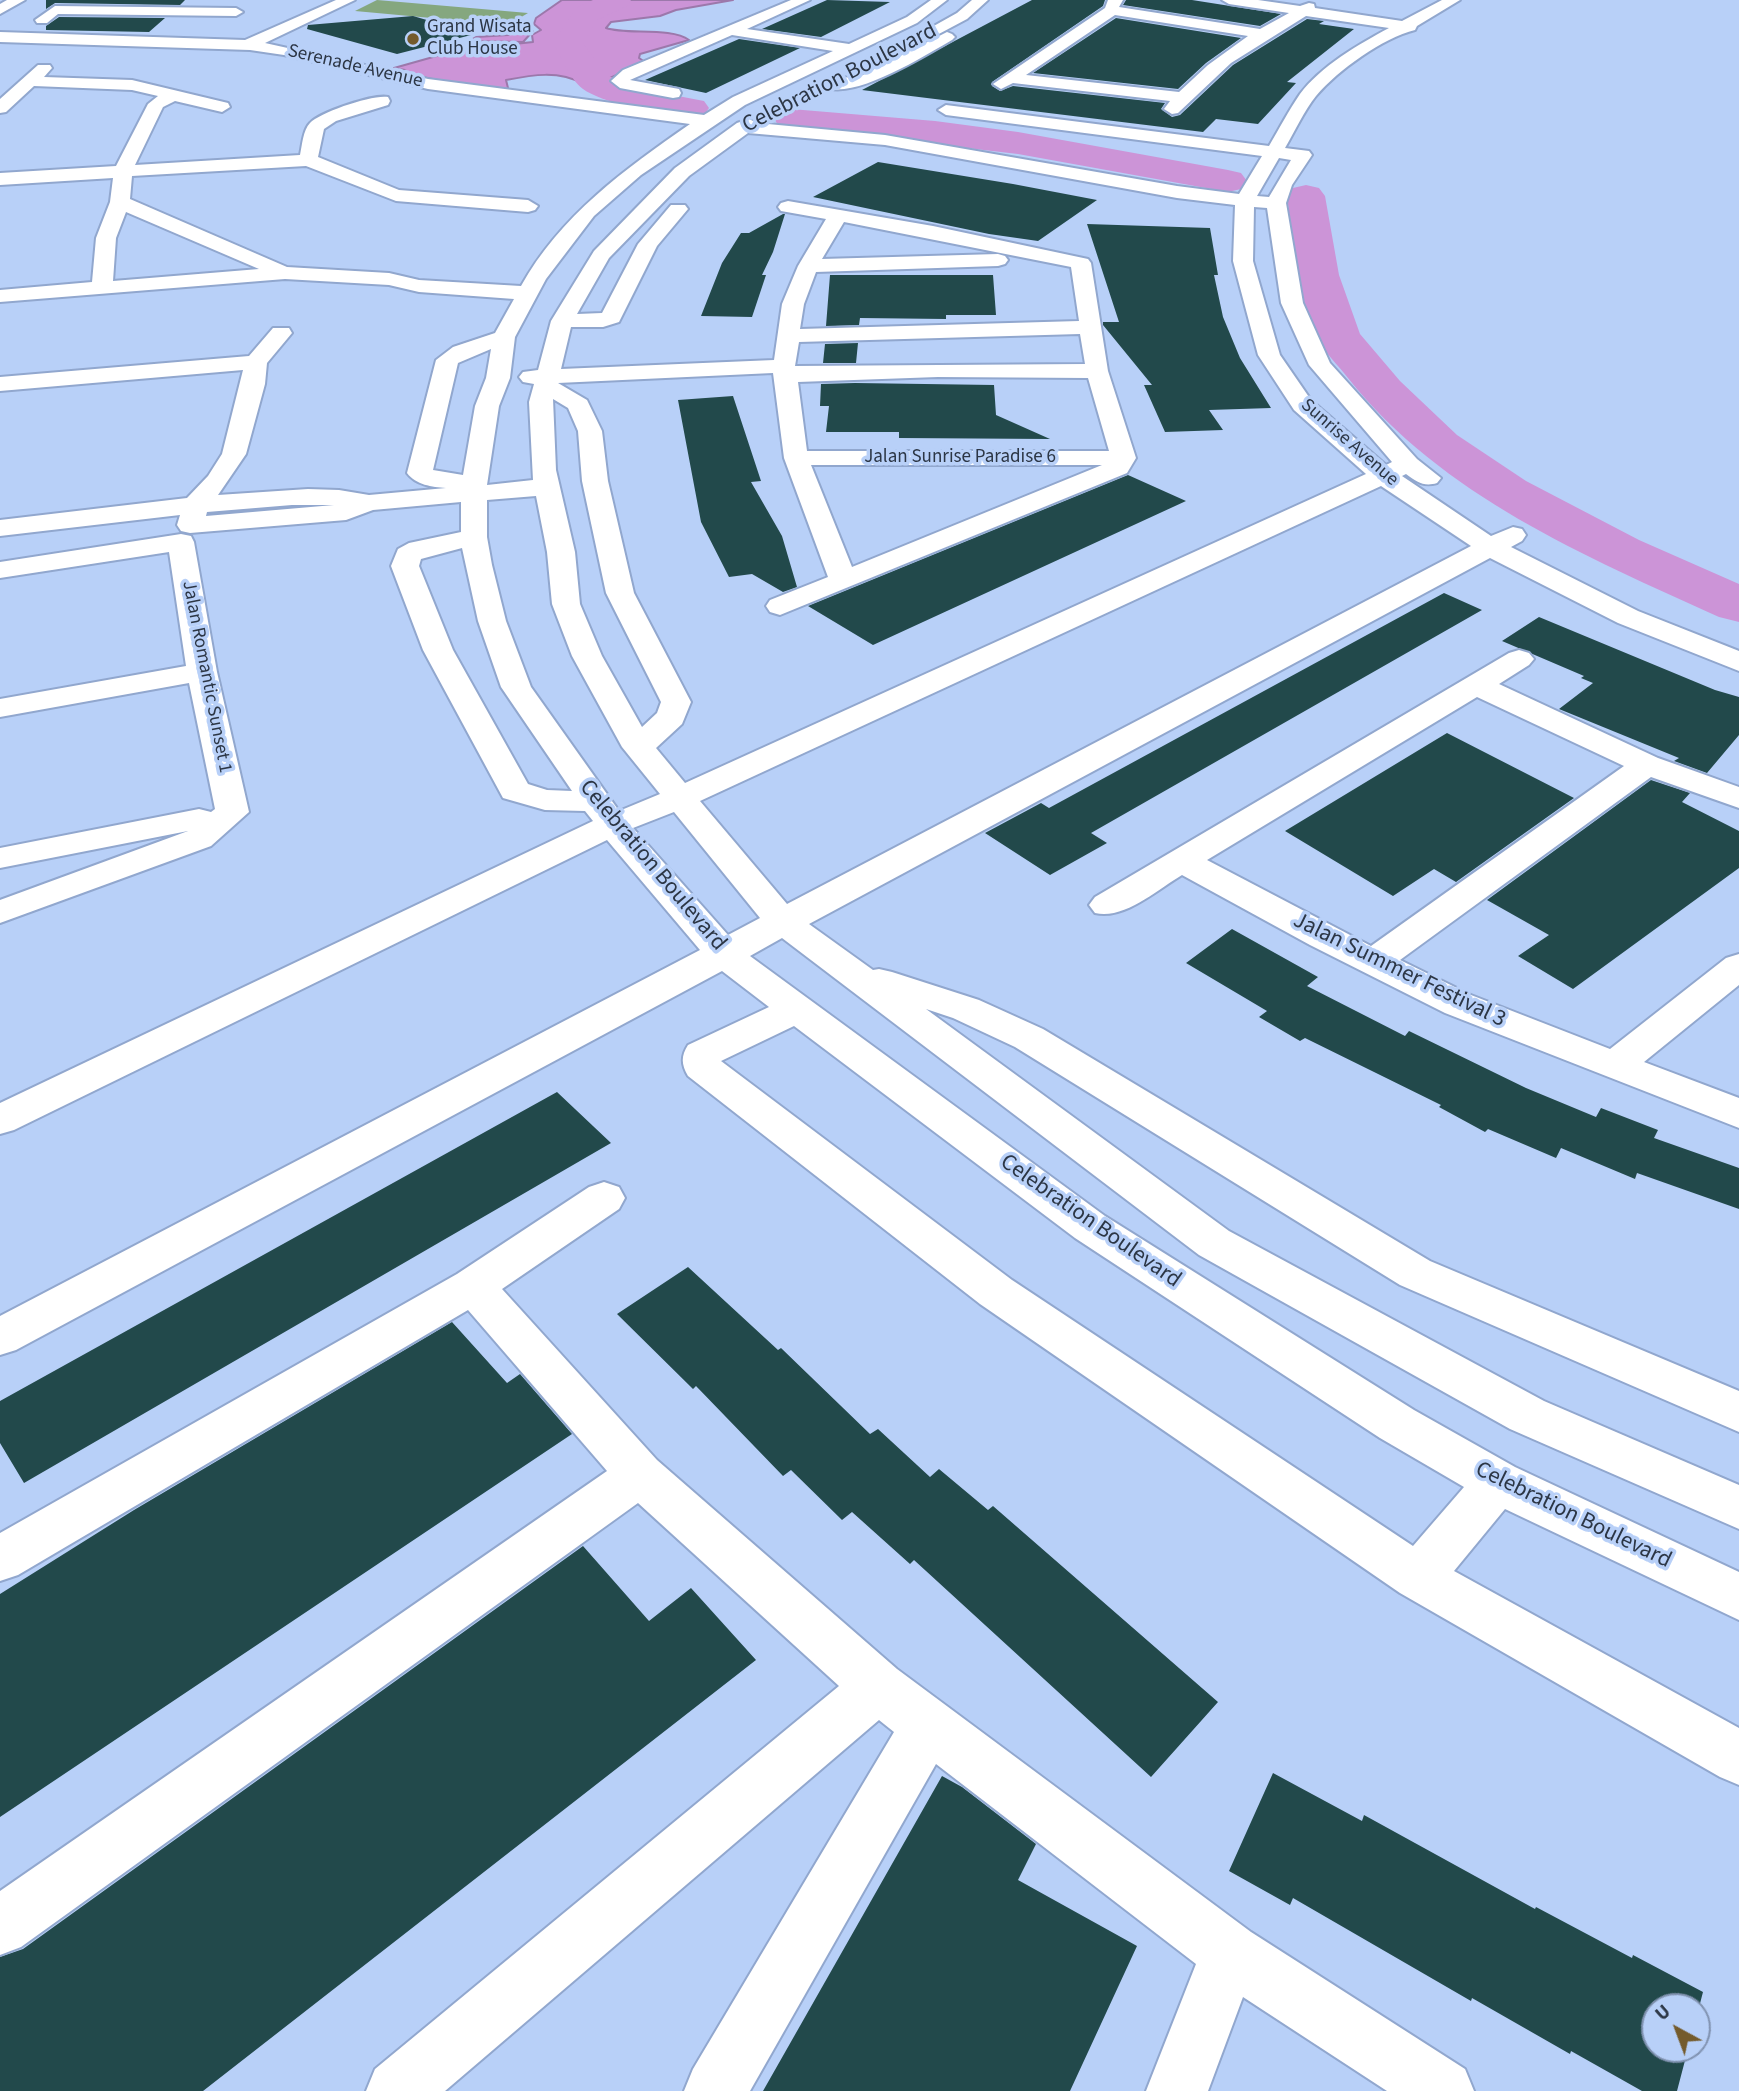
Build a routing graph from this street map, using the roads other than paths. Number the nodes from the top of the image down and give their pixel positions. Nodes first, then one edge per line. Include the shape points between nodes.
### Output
1 (18, 0) edge
2 (116, 0) edge
3 (219, 0) edge
4 (348, 0) edge
5 (803, 0) edge
6 (940, 0) edge
7 (981, 0) edge
8 (995, 0) edge
9 (1229, 0) edge
10 (1290, 0) edge
11 (1462, 3) edge
12 (1114, 5) edge
13 (1314, 5) edge
14 (0, 10) edge
15 (99, 10) junction
16 (195, 11) junction
17 (236, 12) dead end
18 (1149, 16) junction
19 (42, 19) dead end
20 (1419, 24) junction
21 (1125, 29) dead end
22 (732, 31) junction
23 (841, 31) dead end
24 (1262, 34) junction
25 (0, 37) edge
26 (0, 43) edge
27 (816, 43) junction
28 (242, 48) junction
29 (852, 49) junction
30 (792, 55) dead end
31 (1070, 64) dead end
32 (44, 68) dead end
33 (1363, 72) dead end
34 (1012, 78) junction
35 (28, 82) junction
36 (1049, 82) junction
37 (996, 87) dead end
38 (175, 94) junction
39 (382, 101) dead end
40 (222, 107) dead end
41 (0, 108) edge
42 (946, 110) dead end
43 (725, 116) junction
44 (1314, 135) dead end
45 (849, 137) junction
46 (1276, 152) junction
47 (1303, 156) junction
48 (308, 160) junction
49 (123, 171) junction
50 (705, 178) dead end
51 (0, 180) edge
52 (689, 197) dead end
53 (1130, 197) dead end
54 (1245, 201) junction
55 (120, 202) junction
56 (1276, 203) junction
57 (528, 206) dead end
58 (788, 207) dead end
59 (838, 216) junction
60 (1059, 258) junction
61 (808, 266) junction
62 (285, 273) junction
63 (532, 285) junction
64 (102, 286) junction
65 (0, 296) edge
66 (1089, 327) junction
67 (281, 333) dead end
68 (621, 351) dead end
69 (500, 356) junction
70 (786, 356) junction
71 (558, 357) junction
72 (1097, 372) junction
73 (254, 373) junction
74 (0, 384) edge
75 (0, 404) edge
76 (796, 458) junction
77 (1124, 458) junction
78 (1408, 464) junction
79 (1381, 474) junction
80 (545, 487) junction
81 (475, 489) junction
82 (189, 524) junction
83 (0, 528) edge
84 (474, 537) junction
85 (1500, 541) junction
86 (0, 570) edge
87 (842, 578) junction
88 (780, 606) dead end
89 (1739, 640) edge
90 (1519, 659) dead end
91 (1739, 662) edge
92 (202, 672) junction
93 (1477, 685) junction
94 (0, 708) edge
95 (638, 747) junction
96 (1647, 765) junction
97 (1739, 797) edge
98 (679, 798) junction
99 (232, 812) junction
100 (604, 813) junction
101 (0, 858) edge
102 (1182, 861) junction
103 (1107, 905) dead end
104 (0, 912) edge
105 (782, 921) junction
106 (724, 954) junction
107 (1373, 962) junction
108 (1739, 966) edge
109 (850, 972) junction
110 (797, 1009) junction
111 (1615, 1065) junction
112 (1739, 1114) edge
113 (0, 1120) edge
114 (604, 1198) dead end
115 (473, 1286) junction
116 (0, 1338) edge
117 (1739, 1412) edge
118 (640, 1475) junction
119 (1498, 1482) junction
120 (1739, 1508) edge
121 (0, 1559) edge
122 (1418, 1577) junction
123 (1739, 1597) edge
124 (878, 1687) junction
125 (928, 1726) junction
126 (1739, 1758) edge
127 (0, 1926) edge
128 (1230, 1953) junction
129 (397, 2091) edge
130 (715, 2091) edge
131 (1177, 2091) edge
132 (1443, 2091) edge

1 - 14 street
2 - 15 street
3 - 16 street
4 - 28 street
5 - 22 street
6 - 29 street, Celebration Boulevard via 912,20
7 - 8 street, Celebration Boulevard via 962,16 821,86 873,77 966,27
9 - 13 street
10 - 13 street
11 - 20 street
12 - 18 street
12 - 34 street
13 - 20 street
13 - 24 street
15 - 16 street
15 - 19 street via 55,10
16 - 17 street
18 - 21 street
18 - 24 street
20 - 33 street
20 - 46 street via 1326,77 1308,95
22 - 27 street
22 - 43 street via 620,81
23 - 27 street
24 - 36 street via 1204,75 1177,103
25 - 28 street, Serenade Avenue
26 - 28 street, Serenade Avenue
27 - 29 street
27 - 30 street
28 - 43 street, Serenade Avenue via 412,90
29 - 43 street, Celebration Boulevard
31 - 36 street
32 - 35 street
34 - 36 street
34 - 37 street
35 - 38 street via 132,85
35 - 41 street
38 - 40 street
38 - 49 street via 156,104
39 - 48 street via 330,117 316,127
42 - 46 street
43 - 45 street
43 - 50 street
43 - 63 street, Celebration Boulevard via 634,171 587,212
43 - 71 street, Celebration Boulevard via 682,172 601,255
44 - 47 street
45 - 53 street via 850,145 861,150
45 - 54 street
46 - 47 street
46 - 54 street
47 - 56 street
48 - 49 street
48 - 57 street via 396,195
49 - 51 street
49 - 55 street
52 - 71 street via 648,244 611,317
54 - 56 street
54 - 79 street, Sunrise Avenue via 1243,261 1269,355 1302,405
55 - 62 street
55 - 64 street via 106,238
56 - 78 street, Sunrise Avenue via 1292,303 1320,365
58 - 59 street
59 - 60 street
59 - 61 street
60 - 61 street
60 - 66 street via 1081,263
61 - 70 street via 793,304
62 - 63 street via 389,279 419,286
62 - 64 street
63 - 69 street, Celebration Boulevard
64 - 65 street
66 - 70 street
66 - 72 street
67 - 73 street
68 - 70 street
69 - 71 street
69 - 81 street, Celebration Boulevard via 487,406
69 - 81 street via 461,352 447,360 420,473
70 - 71 street
70 - 72 street via 938,370
70 - 76 street
71 - 80 street, Celebration Boulevard via 541,401
71 - 95 street via 569,397 579,405 590,431 595,481 620,593 676,702 671,717
72 - 77 street
73 - 74 street
73 - 75 street
73 - 82 street via 234,454
76 - 77 street, Jalan Sunrise Paradise 6
76 - 87 street
77 - 87 street via 1118,468
78 - 79 street
78 - 85 street, Sunrise Avenue
79 - 85 street, Sunrise Avenue
79 - 98 street
80 - 81 street
80 - 95 street, Celebration Boulevard via 561,552 566,604 587,656
81 - 82 street via 369,503 344,496
81 - 84 street, Celebration Boulevard
82 - 83 street
82 - 86 street
82 - 92 street, Jalan Romantic Sunset 1
84 - 100 street, Celebration Boulevard via 492,621 516,687
84 - 100 street via 408,555 405,566 438,650 515,791
85 - 89 street, Sunrise Avenue
85 - 91 street, Sunrise Avenue via 1628,617
85 - 105 street
87 - 88 street
90 - 93 street
92 - 94 street
92 - 99 street, Jalan Romantic Sunset 1
93 - 96 street
93 - 102 street
95 - 98 street, Celebration Boulevard
96 - 97 street
96 - 107 street
98 - 100 street
98 - 105 street, Celebration Boulevard
99 - 101 street
99 - 104 street via 199,839
100 - 106 street, Celebration Boulevard
100 - 113 street
102 - 103 street
102 - 107 street, Jalan Summer Festival 3
105 - 106 street
105 - 109 street, Celebration Boulevard
106 - 110 street, Celebration Boulevard
106 - 116 street
107 - 111 street, Jalan Summer Festival 3 via 1458,1004
108 - 111 street
109 - 117 street via 966,1009 1029,1038 1415,1273
109 - 120 street, Celebration Boulevard via 1214,1243 1527,1415
110 - 119 street, Celebration Boulevard via 1090,1227 1397,1424
110 - 122 street via 702,1054 702,1066 996,1292
111 - 112 street, Jalan Summer Festival 3
114 - 115 street
115 - 118 street
115 - 121 street
118 - 124 street
118 - 127 street
119 - 122 street
119 - 123 street, Celebration Boulevard
122 - 126 street
124 - 125 street
124 - 129 street
125 - 128 street
125 - 130 street
128 - 131 street
128 - 132 street

